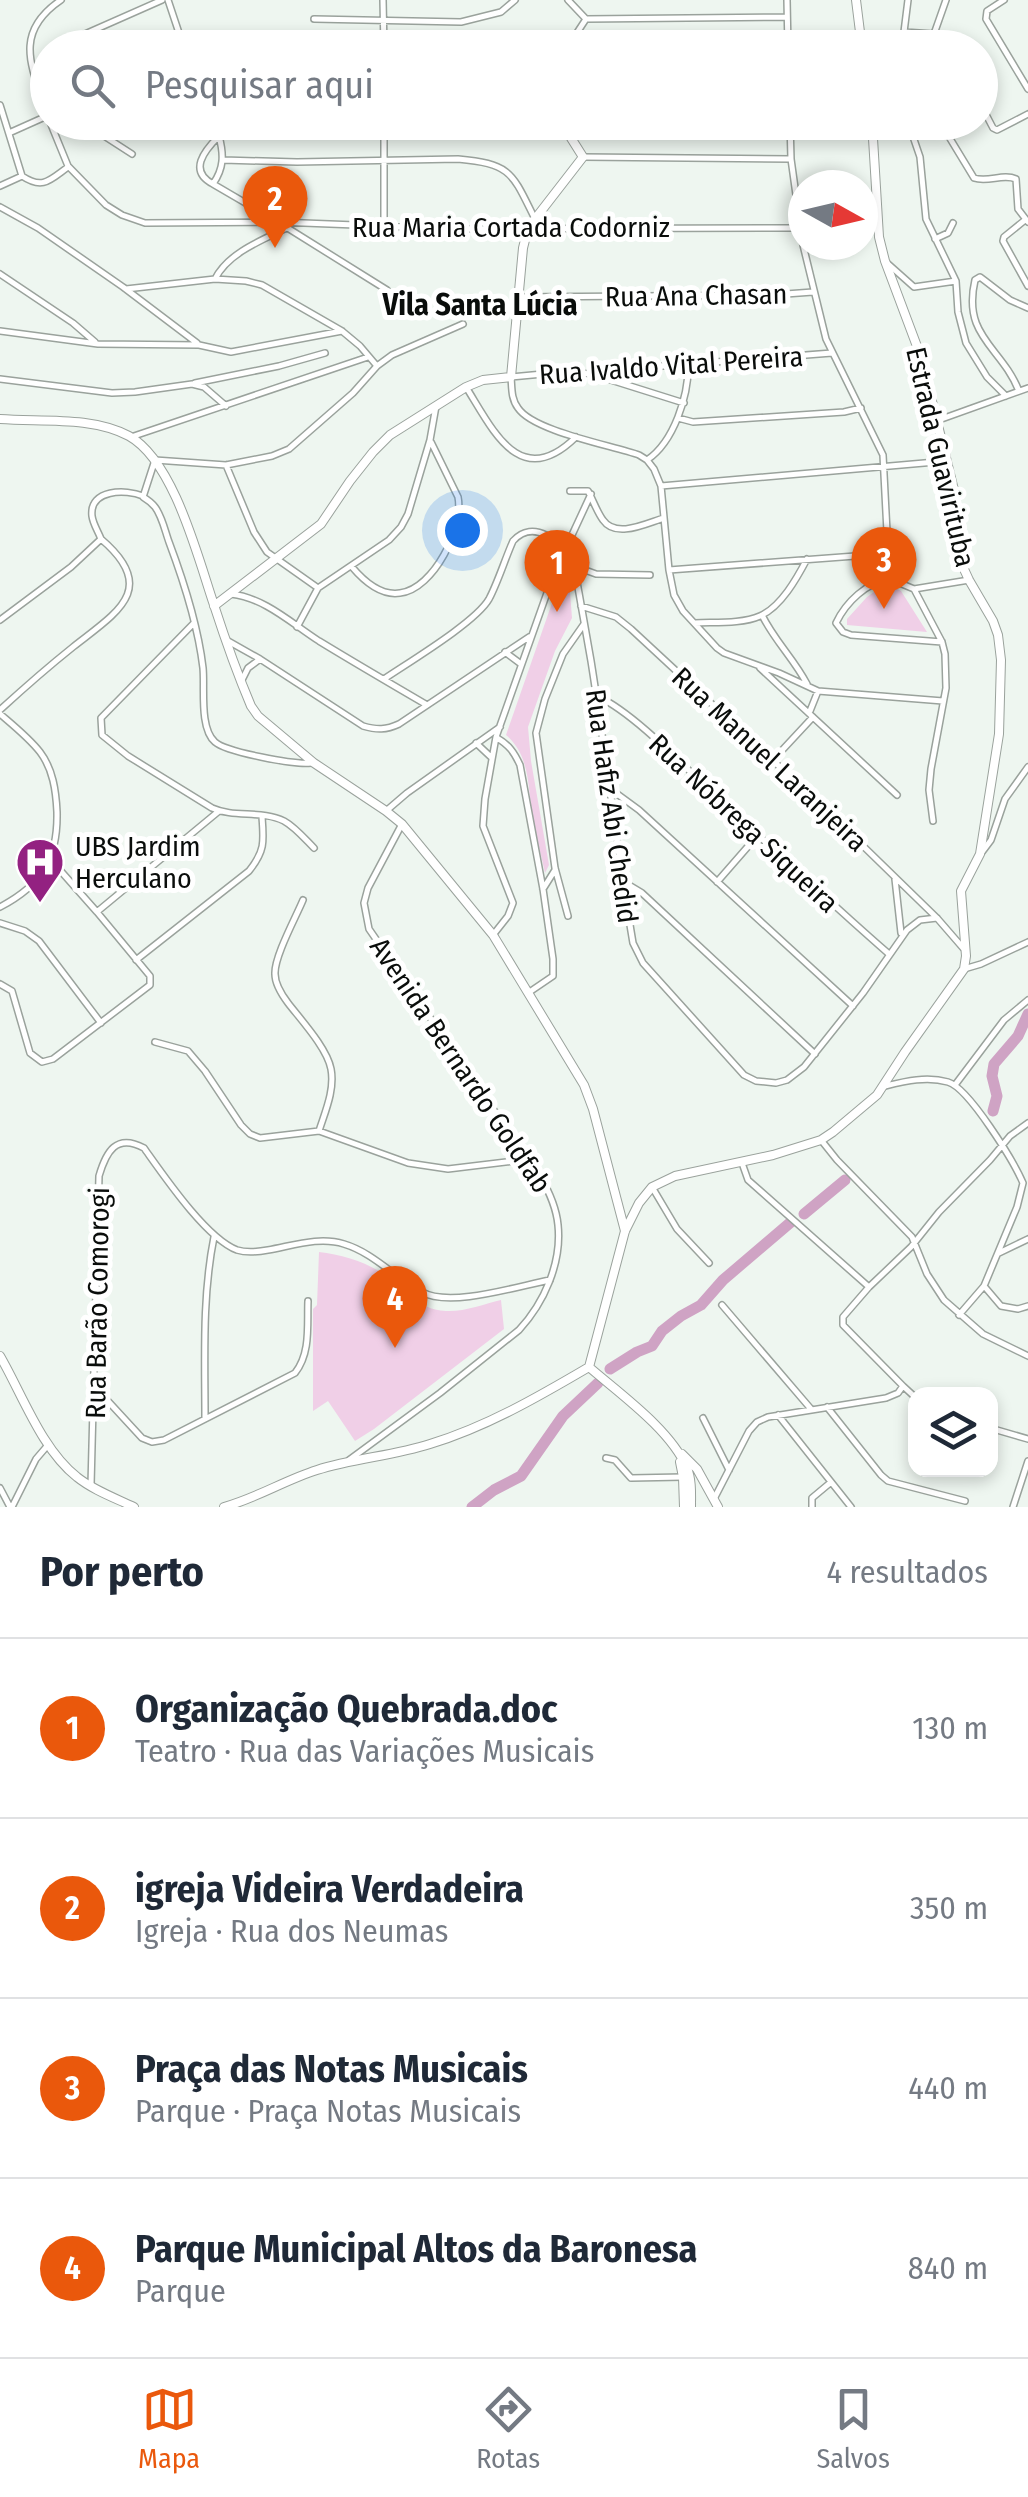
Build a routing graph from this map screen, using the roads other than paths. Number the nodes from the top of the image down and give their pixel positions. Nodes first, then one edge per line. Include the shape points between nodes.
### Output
1 (61, 0) edge
2 (165, 0) edge
3 (383, 0) edge
4 (515, 0) edge
5 (568, 0) edge
6 (787, 0) edge
7 (856, 0) edge
8 (908, 0) edge
9 (946, 0) edge
10 (1004, 0) edge
11 (787, 17) junction
12 (314, 19) dead end
13 (383, 19) junction
14 (586, 19) junction
15 (34, 30) edge
16 (95, 30) edge
17 (177, 30) edge
18 (383, 30) edge
19 (579, 30) edge
20 (787, 30) edge
21 (860, 30) edge
22 (904, 30) edge
23 (935, 30) edge
24 (993, 30) edge
25 (998, 39) edge
26 (1028, 89) edge
27 (0, 105) edge
28 (1028, 114) edge
29 (30, 124) edge
30 (998, 130) edge
31 (8, 132) junction
32 (57, 140) edge
33 (110, 140) edge
34 (216, 140) edge
35 (220, 140) edge
36 (384, 140) edge
37 (573, 140) edge
38 (790, 140) edge
39 (873, 140) edge
40 (914, 140) edge
41 (951, 140) edge
42 (132, 154) dead end
43 (584, 157) junction
44 (384, 159) junction
45 (791, 159) junction
46 (224, 160) junction
47 (68, 166) junction
48 (792, 170) edge
49 (22, 176) junction
50 (213, 184) junction
51 (0, 186) edge
52 (0, 208) edge
53 (535, 218) junction
54 (1027, 220) edge
55 (278, 222) junction
56 (953, 223) dead end
57 (287, 228) junction
58 (384, 228) junction
59 (528, 228) junction
60 (788, 228) edge
61 (935, 239) junction
62 (806, 260) edge
63 (885, 261) junction
64 (0, 274) edge
65 (215, 279) junction
66 (956, 281) junction
67 (1028, 286) edge
68 (126, 289) junction
69 (387, 290) dead end
70 (813, 292) junction
71 (518, 296) junction
72 (1028, 308) edge
73 (463, 324) dead end
74 (342, 331) junction
75 (0, 332) edge
76 (98, 344) junction
77 (199, 345) junction
78 (326, 353) dead end
79 (832, 353) junction
80 (368, 357) junction
81 (688, 364) junction
82 (377, 366) junction
83 (592, 374) junction
84 (511, 377) junction
85 (0, 379) edge
86 (192, 384) junction
87 (466, 387) junction
88 (1028, 388) edge
89 (1018, 391) junction
90 (1006, 396) junction
91 (684, 403) junction
92 (226, 406) junction
93 (436, 406) junction
94 (861, 408) junction
95 (678, 418) junction
96 (0, 420) edge
97 (936, 421) junction
98 (577, 436) junction
99 (131, 437) junction
100 (430, 440) junction
101 (155, 460) junction
102 (647, 460) junction
103 (946, 461) junction
104 (226, 464) junction
105 (884, 467) junction
106 (662, 486) junction
107 (570, 491) dead end
108 (590, 494) junction
109 (144, 496) junction
110 (664, 518) junction
111 (101, 538) junction
112 (565, 551) junction
113 (275, 558) junction
114 (808, 560) junction
115 (352, 566) junction
116 (574, 566) junction
117 (669, 570) junction
118 (650, 575) dead end
119 (968, 580) junction
120 (318, 588) junction
121 (914, 590) junction
122 (231, 594) junction
123 (214, 606) junction
124 (581, 606) junction
125 (762, 616) junction
126 (0, 620) edge
127 (584, 622) junction
128 (695, 623) junction
129 (193, 624) junction
130 (297, 627) junction
131 (532, 635) junction
132 (226, 640) junction
133 (942, 642) junction
134 (506, 652) junction
135 (260, 659) junction
136 (522, 664) junction
137 (758, 666) junction
138 (384, 679) junction
139 (241, 682) junction
140 (808, 686) junction
141 (818, 691) junction
142 (597, 696) junction
143 (943, 700) junction
144 (427, 705) junction
145 (0, 712) edge
146 (811, 715) junction
147 (500, 727) junction
148 (496, 738) junction
149 (476, 743) junction
150 (492, 758) junction
151 (773, 760) junction
152 (314, 763) junction
153 (1028, 767) edge
154 (1020, 777) junction
155 (1028, 782) edge
156 (610, 788) junction
157 (897, 795) dead end
158 (219, 811) junction
159 (386, 811) junction
160 (262, 816) junction
161 (933, 820) dead end
162 (402, 824) junction
163 (758, 835) junction
164 (314, 848) dead end
165 (980, 854) junction
166 (51, 860) junction
167 (555, 868) junction
168 (895, 877) junction
169 (622, 880) junction
170 (717, 882) junction
171 (543, 889) junction
172 (303, 900) dead end
173 (0, 906) edge
174 (97, 912) junction
175 (568, 916) dead end
176 (938, 918) junction
177 (0, 923) edge
178 (947, 928) junction
179 (493, 935) junction
180 (901, 936) junction
181 (964, 937) junction
182 (1028, 942) edge
183 (965, 950) junction
184 (888, 954) junction
185 (136, 960) junction
186 (964, 969) junction
187 (0, 984) edge
188 (528, 993) junction
189 (1028, 1000) edge
190 (853, 1006) junction
191 (101, 1023) junction
192 (155, 1042) dead end
193 (815, 1054) junction
194 (955, 1084) junction
195 (885, 1086) junction
196 (1028, 1123) edge
197 (319, 1131) junction
198 (820, 1140) junction
199 (1001, 1146) junction
200 (530, 1159) junction
201 (742, 1163) junction
202 (1026, 1182) edge
203 (652, 1188) junction
204 (626, 1231) junction
205 (214, 1235) junction
206 (1028, 1239) edge
207 (915, 1243) junction
208 (998, 1254) junction
209 (710, 1263) dead end
210 (550, 1280) junction
211 (984, 1286) junction
212 (869, 1287) junction
213 (308, 1301) dead end
214 (722, 1305) dead end
215 (1027, 1308) edge
216 (958, 1315) junction
217 (0, 1356) edge
218 (1028, 1356) edge
219 (589, 1367) junction
220 (903, 1386) junction
221 (95, 1387) junction
222 (908, 1391) edge
223 (827, 1407) junction
224 (811, 1409) junction
225 (778, 1415) junction
226 (205, 1418) junction
227 (703, 1418) dead end
228 (998, 1430) edge
229 (1028, 1439) edge
230 (48, 1445) junction
231 (674, 1449) junction
232 (606, 1458) dead end
233 (350, 1460) junction
234 (1028, 1461) edge
235 (729, 1470) junction
236 (684, 1479) junction
237 (702, 1482) junction
238 (830, 1482) junction
239 (92, 1486) junction
240 (0, 1488) edge
241 (713, 1500) edge
242 (965, 1501) dead end
243 (11, 1507) edge
244 (134, 1507) edge
245 (224, 1507) edge
246 (688, 1507) edge
247 (812, 1507) edge
248 (851, 1507) edge
249 (1012, 1507) edge

1 - 15 street
2 - 16 street
2 - 17 street
3 - 13 street
4 - 13 street via 473,20
5 - 14 street
6 - 11 street
7 - 21 street
8 - 22 street
9 - 23 street
10 - 24 street via 987,11
11 - 14 street
11 - 20 street
12 - 13 street
13 - 18 street
14 - 19 street
25 - 26 street
27 - 31 street
28 - 30 street
29 - 31 street
31 - 49 street
32 - 47 street
33 - 42 street
34 - 50 street via 199,170
35 - 46 street
36 - 44 street
37 - 43 street
38 - 45 street
39 - 63 street, Estrada Guavirituba
40 - 61 street
41 - 54 street via 974,178 1016,179 1018,209
43 - 45 street
43 - 53 street
44 - 46 street
44 - 53 street via 499,166 516,180
44 - 58 street
45 - 48 street
46 - 50 street
47 - 49 street via 42,183
47 - 55 street, Rua Maria Cortada Codorniz via 106,205 145,223
49 - 51 street
50 - 55 street
52 - 68 street
53 - 59 street
54 - 67 street via 1004,237
55 - 57 street
55 - 58 street, Rua Maria Cortada Codorniz
56 - 61 street
57 - 65 street via 228,262
57 - 69 street
58 - 59 street, Rua Maria Cortada Codorniz
59 - 60 street, Rua Maria Cortada Codorniz
59 - 71 street
61 - 66 street
62 - 70 street
63 - 66 street via 914,287
63 - 97 street, Estrada Guavirituba via 921,357
64 - 76 street
65 - 68 street
65 - 74 street via 262,285
66 - 90 street via 966,343
68 - 77 street
70 - 71 street, Rua Ana Chasan
70 - 79 street
71 - 84 street
72 - 89 street via 976,278 976,327
73 - 82 street
74 - 77 street via 231,352
74 - 80 street
75 - 76 street
76 - 77 street
78 - 86 street
79 - 81 street, Rua Ivaldo Vital Pereira
79 - 94 street
80 - 82 street
80 - 92 street
81 - 83 street, Rua Ivaldo Vital Pereira
81 - 91 street
82 - 104 street via 288,449
83 - 84 street, Rua Ivaldo Vital Pereira
83 - 91 street
84 - 87 street
84 - 98 street via 520,412
85 - 86 street via 112,394
86 - 92 street
87 - 93 street
87 - 98 street via 510,451 548,456
88 - 89 street
89 - 90 street
90 - 97 street
91 - 95 street
92 - 99 street
93 - 100 street
93 - 113 street via 390,435 321,524
94 - 95 street
94 - 105 street
95 - 102 street
96 - 99 street via 100,426
97 - 103 street, Estrada Guavirituba
98 - 102 street
99 - 101 street
100 - 115 street via 401,527
100 - 115 street via 458,497 459,516 439,565 408,591 394,594
101 - 104 street
101 - 109 street
101 - 123 street via 189,528
102 - 106 street
103 - 105 street
103 - 119 street, Estrada Guavirituba
104 - 113 street via 254,532
105 - 106 street
105 - 114 street via 888,550
106 - 110 street
107 - 108 street
108 - 110 street via 612,528
108 - 112 street
109 - 111 street via 101,495 91,512
109 - 129 street via 159,514
110 - 117 street
111 - 126 street
111 - 145 street via 128,570 120,609
112 - 116 street
112 - 131 street
112 - 138 street via 540,532 518,534 481,609
113 - 120 street
113 - 122 street
114 - 117 street
114 - 125 street
115 - 120 street
116 - 118 street via 596,574
116 - 124 street, Rua Hafiz Abi Chedid
117 - 128 street via 677,602
119 - 121 street
119 - 165 street, Estrada Guavirituba via 993,620 1001,660 999,734
120 - 130 street
121 - 133 street
121 - 133 street via 890,578 870,585 836,623 852,634
122 - 123 street
122 - 130 street via 260,601
123 - 132 street
124 - 127 street, Rua Hafiz Abi Chedid
124 - 151 street, Rua Manuel Laranjeira via 616,617
125 - 128 street
125 - 140 street
127 - 142 street, Rua Hafiz Abi Chedid
127 - 167 street via 564,654 536,734
128 - 137 street via 724,653
129 - 152 street via 211,738 234,750
129 - 158 street via 100,726 114,747
130 - 138 street
131 - 134 street
131 - 136 street
132 - 135 street
132 - 139 street
133 - 143 street
134 - 136 street
134 - 144 street
135 - 139 street
135 - 144 street via 377,730
136 - 147 street
137 - 140 street
137 - 146 street
138 - 144 street
139 - 152 street via 258,716
140 - 141 street
141 - 143 street
141 - 146 street
142 - 156 street, Rua Hafiz Abi Chedid
142 - 163 street, Rua Nóbrega Siqueira
143 - 161 street via 930,768
145 - 166 street via 52,773 57,824
146 - 151 street
146 - 157 street
147 - 148 street
147 - 149 street
148 - 150 street
148 - 171 street via 520,765
149 - 150 street
149 - 159 street
150 - 179 street via 483,826 513,904
151 - 168 street, Rua Manuel Laranjeira
152 - 159 street
153 - 154 street
154 - 155 street
154 - 165 street
156 - 169 street, Rua Hafiz Abi Chedid
156 - 170 street
158 - 160 street
158 - 174 street
159 - 162 street
160 - 164 street via 285,822
160 - 185 street via 264,847 249,871
162 - 179 street
162 - 200 street, Avenida Bernardo Goldfab via 368,888 370,929
163 - 170 street
163 - 184 street, Rua Nóbrega Siqueira
165 - 181 street, Estrada Guavirituba via 960,890
166 - 173 street via 25,891
166 - 174 street
167 - 171 street
167 - 175 street
168 - 176 street, Rua Manuel Laranjeira
168 - 180 street
169 - 193 street
169 - 193 street, Rua Hafiz Abi Chedid via 643,963 744,1075 766,1084 787,1080
170 - 190 street
171 - 188 street via 554,971
172 - 197 street via 275,975 331,1066
174 - 185 street
176 - 178 street, Rua Manuel Laranjeira
176 - 180 street, Rua Hafiz Abi Chedid via 920,920
177 - 191 street via 39,941
178 - 181 street, Rua Manuel Laranjeira
178 - 183 street, Rua Manuel Laranjeira
179 - 188 street
180 - 184 street, Rua Hafiz Abi Chedid
181 - 183 street, Estrada Guavirituba
182 - 186 street
183 - 186 street, Estrada Guavirituba
184 - 190 street, Rua Hafiz Abi Chedid
185 - 191 street via 150,984
186 - 195 street
187 - 191 street via 16,1001 30,1053 42,1062
188 - 204 street via 590,1098
189 - 194 street
190 - 193 street, Rua Hafiz Abi Chedid
192 - 197 street via 188,1051 250,1134
194 - 195 street via 919,1079
194 - 199 street
195 - 198 street
196 - 199 street
197 - 200 street via 424,1167
198 - 201 street
198 - 207 street
199 - 202 street
199 - 207 street
200 - 210 street, Avenida Bernardo Goldfab via 558,1225
201 - 203 street via 675,1176
201 - 212 street via 748,1180
202 - 208 street
203 - 204 street
203 - 209 street via 676,1229
204 - 219 street
205 - 210 street via 251,1252 342,1243 432,1297
205 - 221 street, Rua Barão Comorogi via 144,1148 122,1143 104,1157
205 - 226 street
206 - 208 street
207 - 212 street
207 - 216 street via 933,1286
208 - 211 street
210 - 233 street, Avenida Bernardo Goldfab via 518,1330
211 - 215 street via 1001,1306
211 - 216 street
212 - 220 street via 843,1325
213 - 226 street via 306,1354 296,1372
214 - 224 street
216 - 218 street
217 - 230 street
219 - 231 street
219 - 233 street via 448,1438
220 - 222 street
220 - 223 street via 886,1398
221 - 226 street via 152,1442
221 - 239 street, Rua Barão Comorogi
223 - 224 street
223 - 242 street via 888,1481
224 - 225 street
225 - 235 street via 749,1430
225 - 238 street
227 - 235 street
228 - 229 street
230 - 239 street
230 - 243 street
231 - 236 street
231 - 237 street
232 - 236 street via 631,1478
233 - 245 street
234 - 249 street
235 - 241 street
236 - 237 street
236 - 241 street
236 - 246 street
237 - 241 street
238 - 247 street via 812,1498
238 - 248 street
239 - 244 street
240 - 243 street

